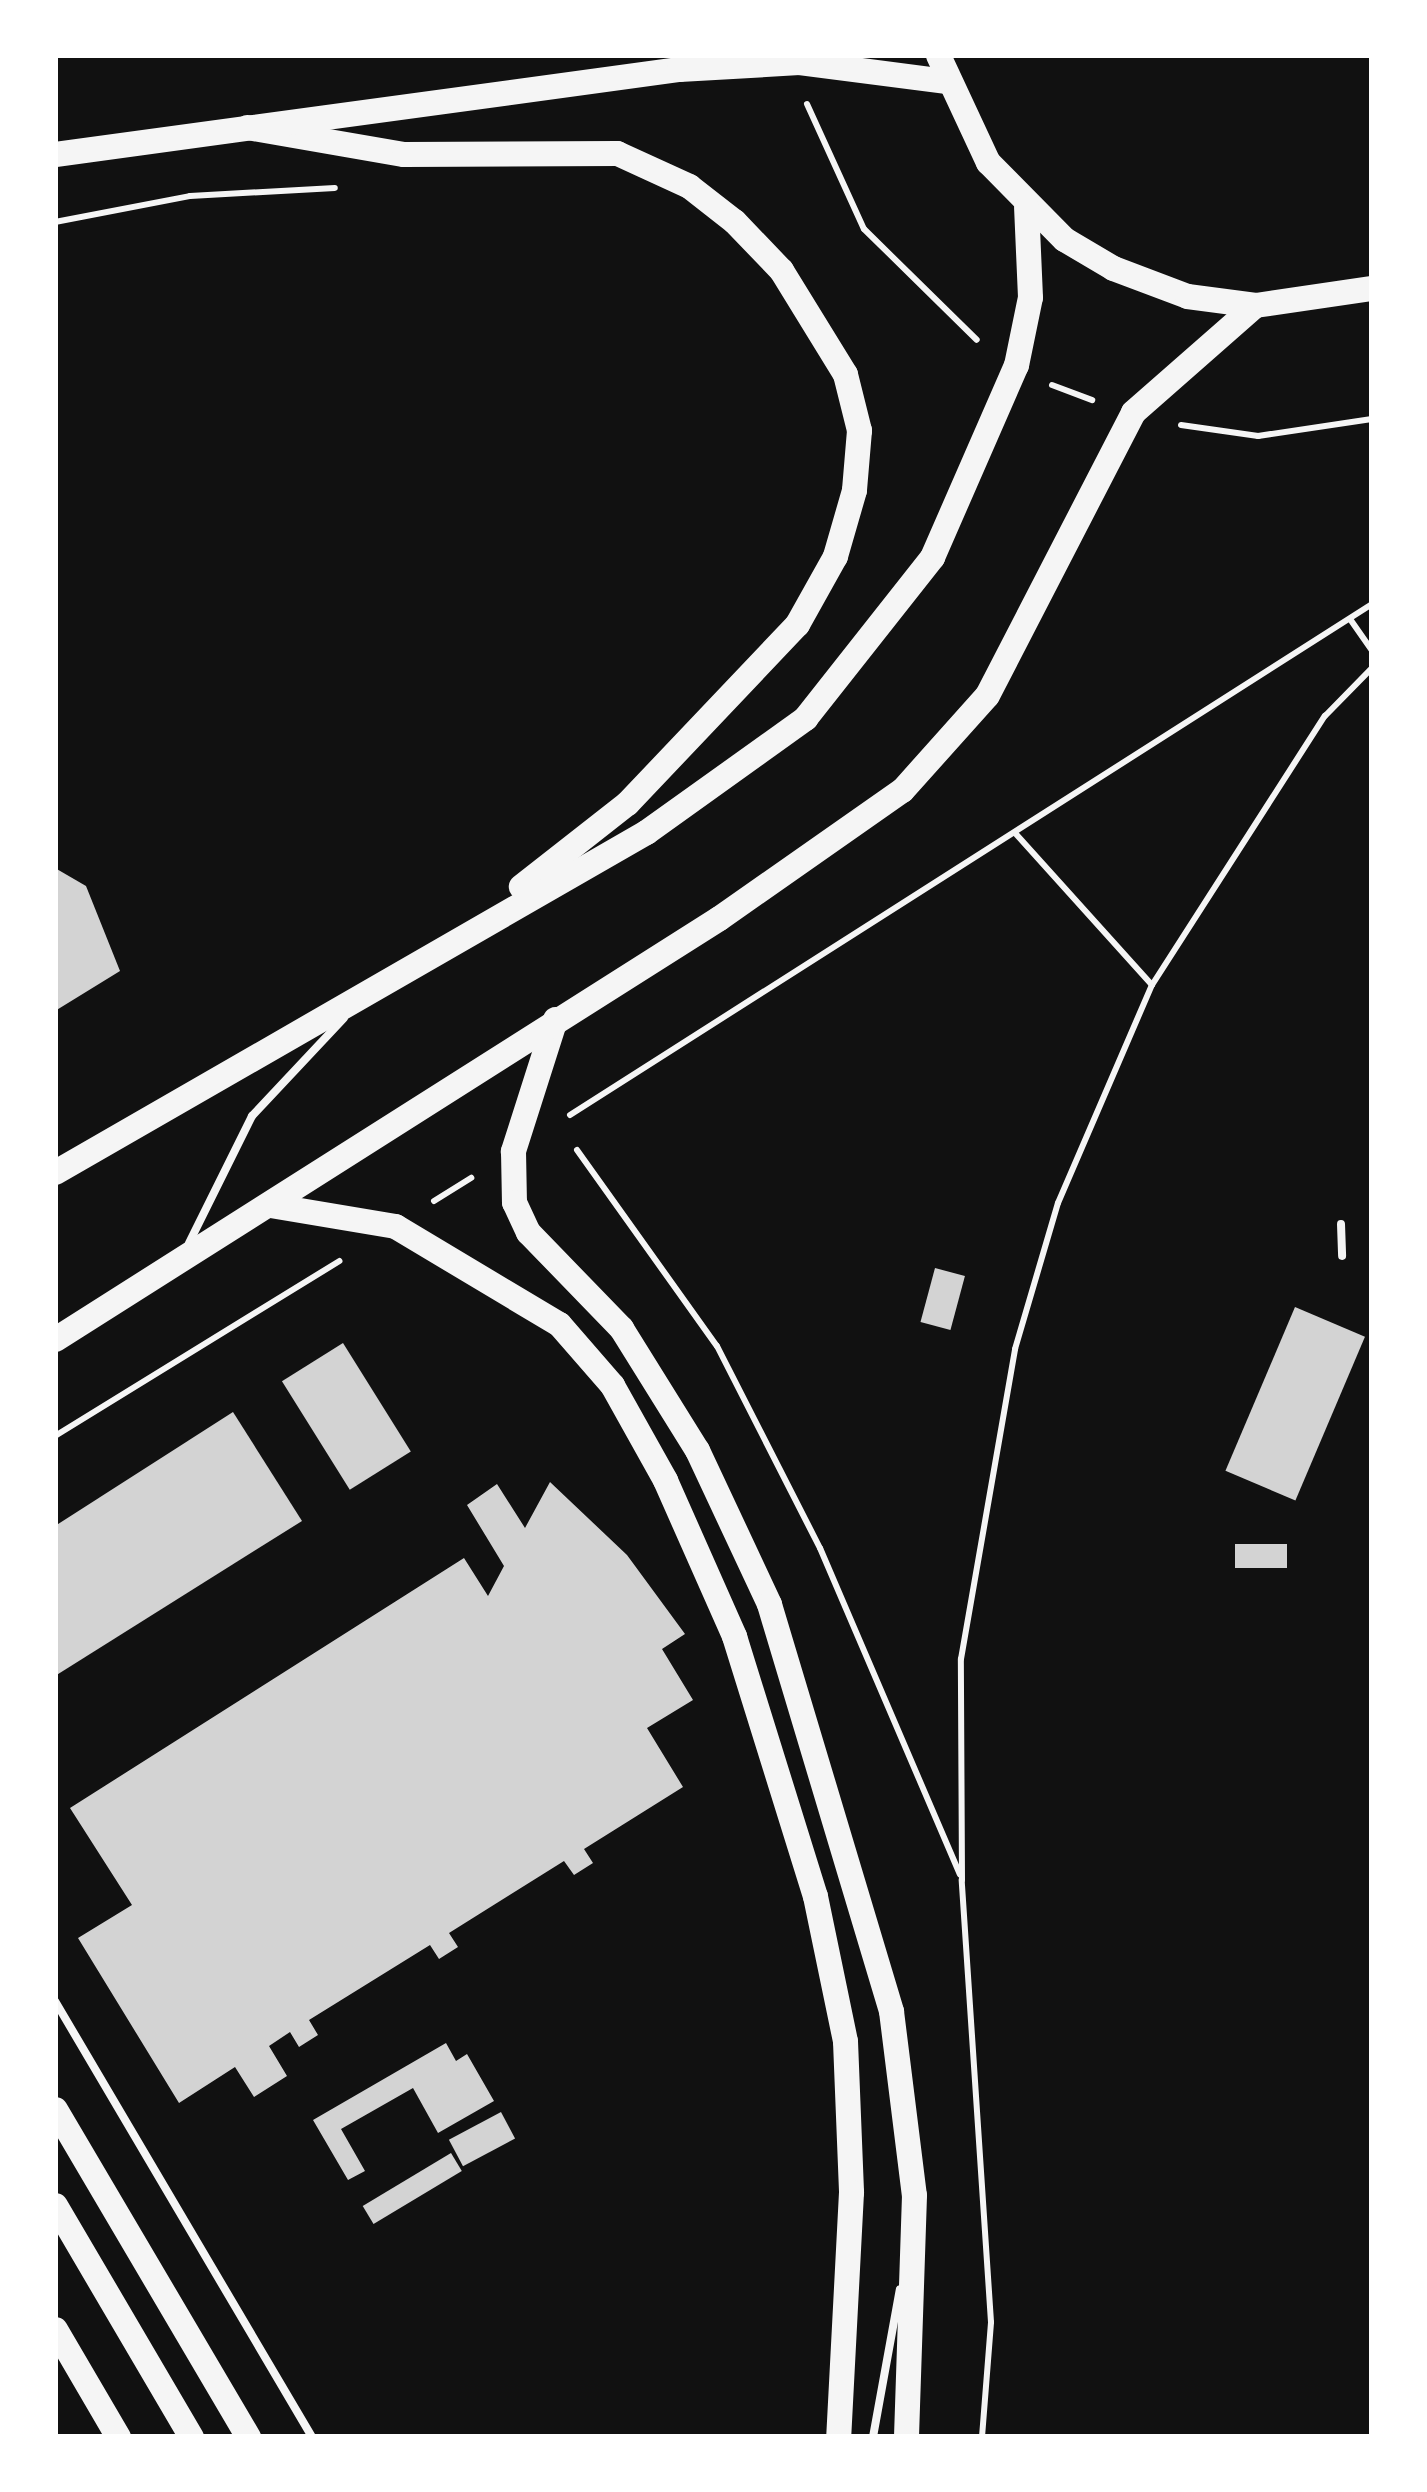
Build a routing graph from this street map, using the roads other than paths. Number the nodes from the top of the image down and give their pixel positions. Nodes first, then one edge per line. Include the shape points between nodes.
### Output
1 (938, 55) edge
2 (946, 82) junction
3 (247, 127) junction
4 (55, 154) edge
5 (1026, 206) junction
6 (1372, 288) edge
7 (1256, 305) junction
8 (466, 931) junction
9 (370, 989) junction
10 (556, 1019) junction
11 (55, 1172) edge
12 (270, 1205) junction
13 (1342, 1224) dead end
14 (1342, 1256) dead end
15 (182, 1260) junction
16 (55, 1339) edge
17 (55, 2001) edge
18 (55, 2109) edge
19 (914, 2195) junction
20 (55, 2205) edge
21 (55, 2329) edge
22 (118, 2437) edge
23 (191, 2437) edge
24 (248, 2437) edge
25 (312, 2437) edge
26 (838, 2437) edge
27 (873, 2437) edge
28 (906, 2437) edge

1 - 2 main road
2 - 3 main road via 799,62 679,69
2 - 5 main road via 988,162
3 - 4 main road
3 - 8 main road via 404,154 617,153 690,186 734,220 781,270 845,374 859,430 854,490 834,556 797,624 626,803
5 - 7 main road via 1113,268 1187,296
5 - 8 main road via 1030,297 1016,365 932,557 851,670 739,774
6 - 7 main road
7 - 10 main road via 1132,412 987,695 902,790
8 - 9 main road
9 - 11 main road
9 - 15 lane via 252,1116
10 - 12 main road
10 - 19 main road via 508,1184 528,1232 661,1385 768,1604 890,2012
12 - 15 main road
12 - 26 main road via 395,1226 559,1324 612,1384 664,1480 740,1654 815,1896 845,2041 851,2192
13 - 14 lane
15 - 16 main road
17 - 25 lane
18 - 24 main road
19 - 27 lane
19 - 28 main road
20 - 23 main road
21 - 22 main road

